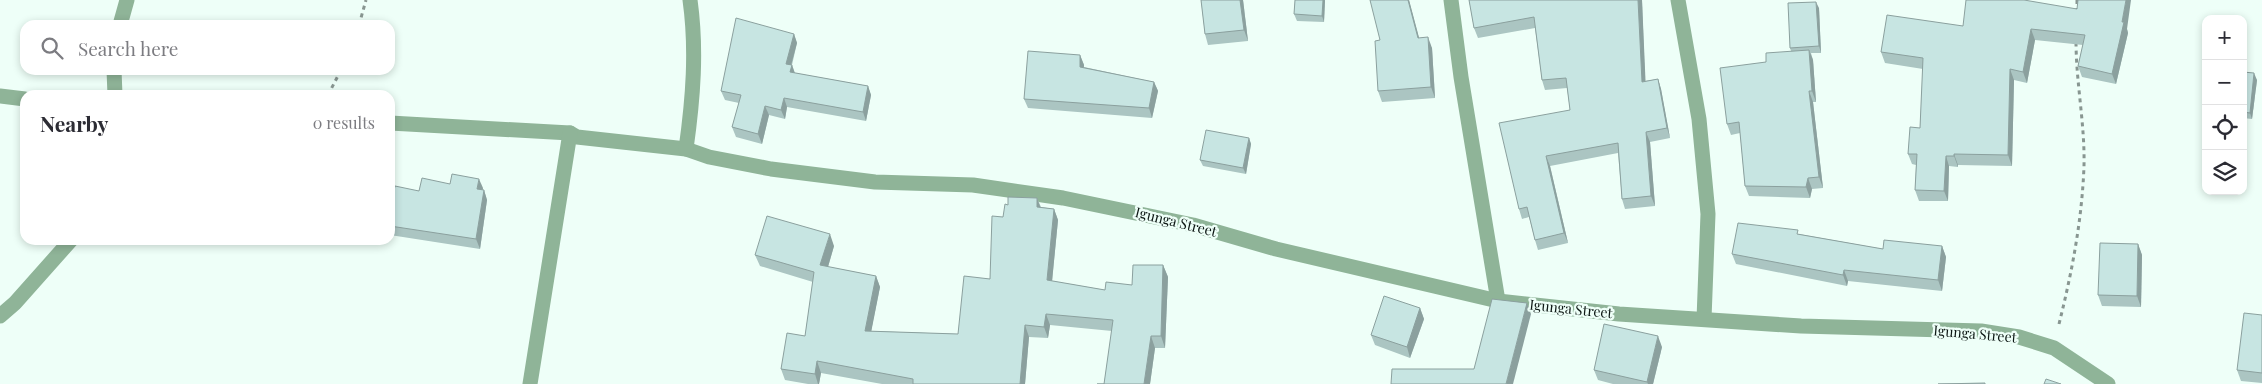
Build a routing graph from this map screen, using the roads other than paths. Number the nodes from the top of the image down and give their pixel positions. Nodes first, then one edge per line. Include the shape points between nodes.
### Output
1 (128, 0) edge
2 (690, 0) edge
3 (1452, 0) edge
4 (1678, 0) edge
5 (122, 20) edge
6 (114, 75) edge
7 (115, 90) edge
8 (0, 96) edge
9 (20, 98) edge
10 (395, 123) edge
11 (570, 133) junction
12 (686, 149) junction
13 (67, 245) edge
14 (1498, 301) junction
15 (0, 316) edge
16 (1704, 319) junction
17 (530, 384) edge
18 (2108, 384) edge

1 - 5 street
2 - 12 street via 694,22 693,94
3 - 14 street via 1461,77
4 - 16 street via 1699,120 1708,214
6 - 7 street
8 - 9 street
10 - 11 street, Igunga Street
11 - 12 street, Igunga Street via 577,137
11 - 17 street
12 - 14 street, Igunga Street via 771,169 866,181 974,185 1108,206 1193,225 1286,252
13 - 15 street
14 - 16 street, Igunga Street
16 - 18 street, Igunga Street via 1801,326 1981,331 2019,337 2054,348

